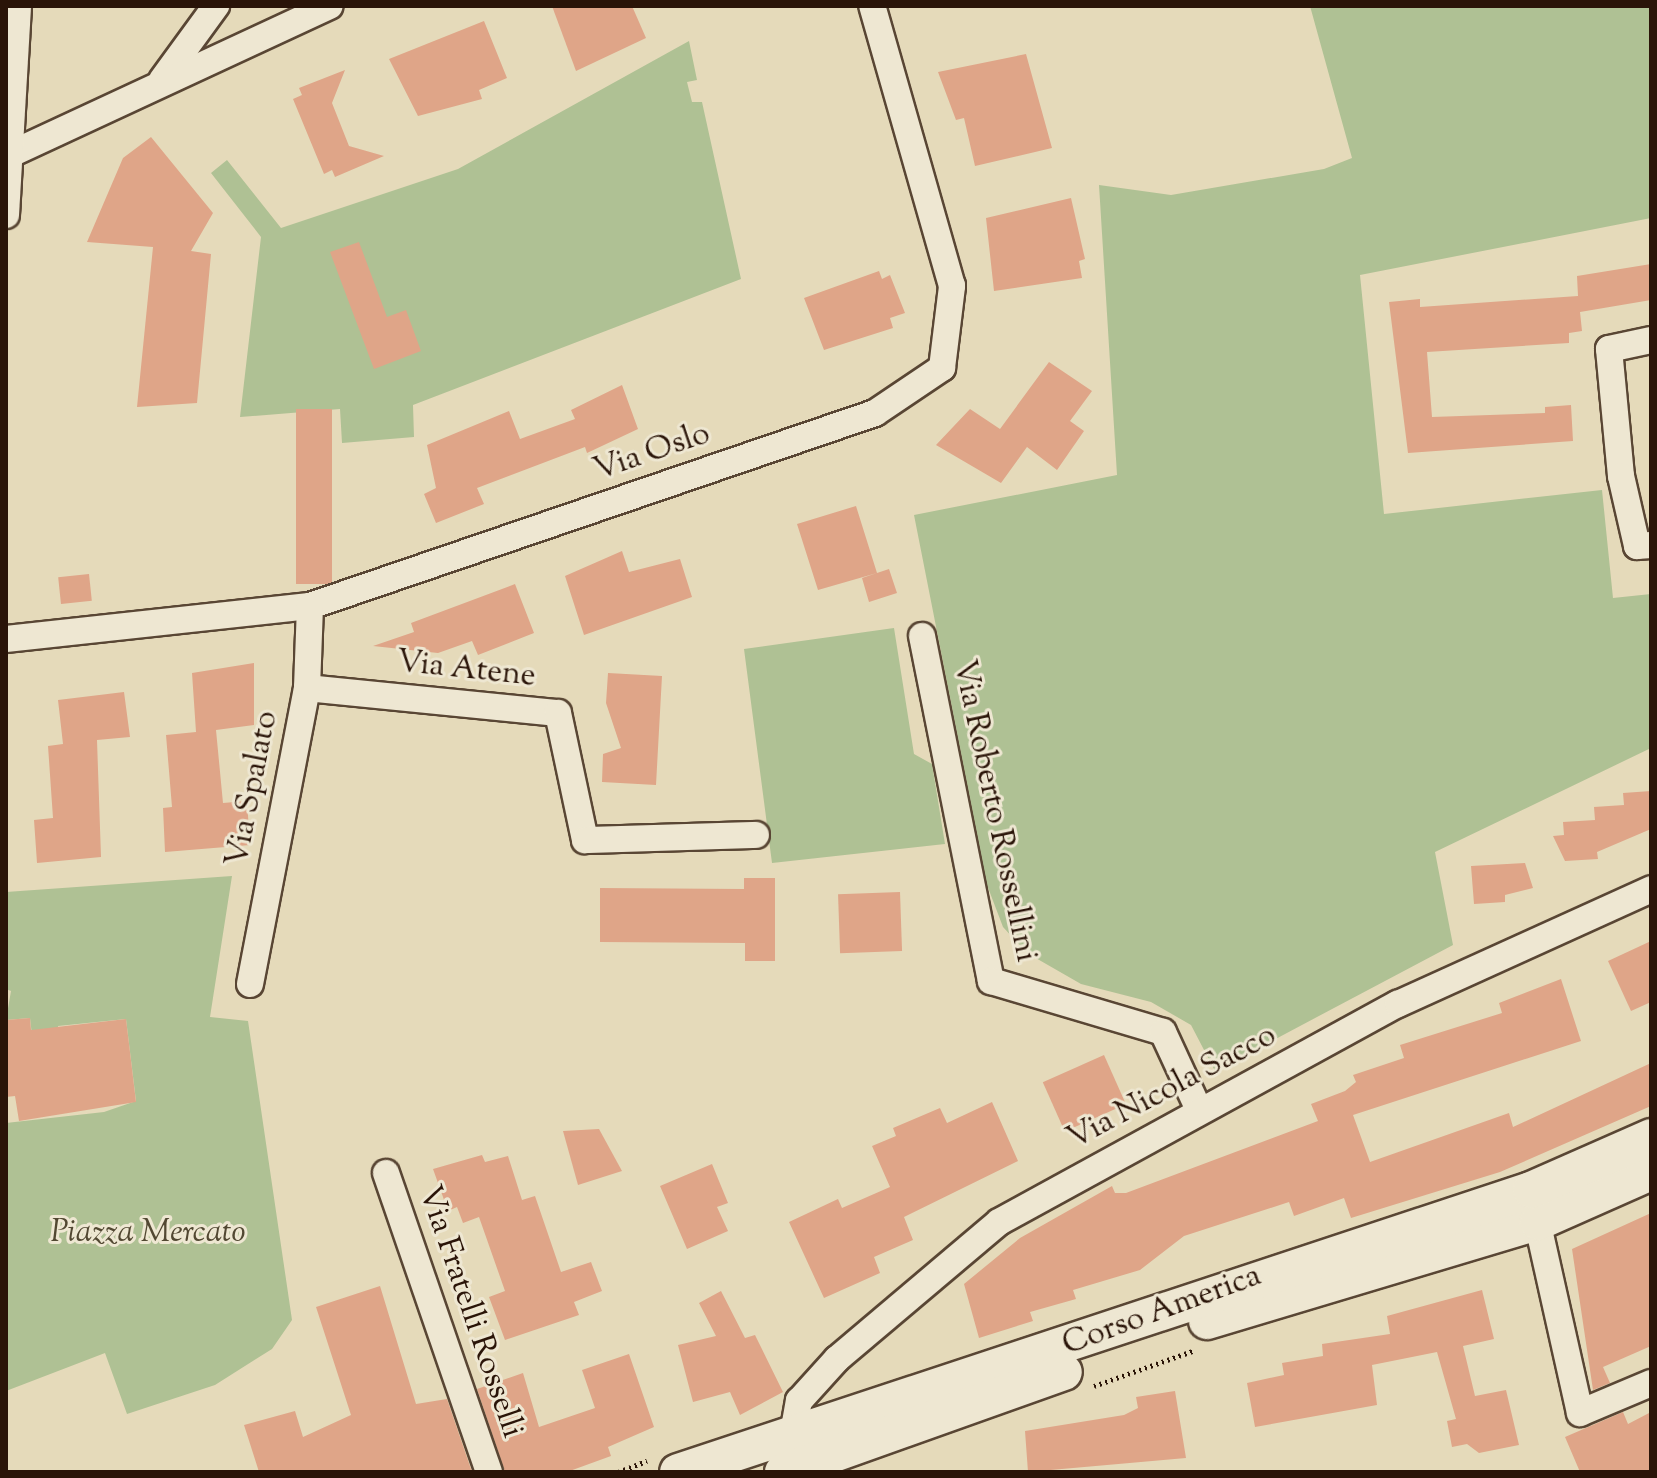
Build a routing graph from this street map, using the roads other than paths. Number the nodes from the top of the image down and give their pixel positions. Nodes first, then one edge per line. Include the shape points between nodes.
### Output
1 (18, 6) edge
2 (216, 6) edge
3 (330, 6) edge
4 (872, 6) edge
5 (278, 15) edge
6 (9, 63) edge
7 (160, 83) junction
8 (13, 153) junction
9 (6, 215) edge
10 (1651, 340) edge
11 (1651, 545) edge
12 (310, 606) junction
13 (922, 636) dead end
14 (6, 639) edge
15 (307, 688) junction
16 (756, 835) dead end
17 (1651, 889) edge
18 (250, 984) dead end
19 (1199, 1110) junction
20 (1651, 1137) edge
21 (1651, 1172) edge
22 (386, 1173) dead end
23 (1534, 1206) junction
24 (1651, 1383) edge
25 (794, 1457) edge
26 (489, 1472) edge
27 (678, 1472) edge

1 - 6 street
2 - 7 street
3 - 5 street
4 - 12 street, Via Oslo via 952,286 942,368 875,413
5 - 7 street
6 - 8 street
7 - 8 street
8 - 9 street
10 - 11 street via 1609,349 1621,476 1637,546
12 - 14 street, Via Oslo
12 - 15 street, Via Spalato
13 - 19 street, Via Roberto Rossellini via 991,981 1163,1032
15 - 16 street, Via Atene via 558,713 585,840
15 - 18 street, Via Spalato
17 - 19 street, Via Nicola Sacco via 1398,1004
19 - 25 street, Via Nicola Sacco via 999,1222 837,1359 799,1401
20 - 23 street, Corso America
21 - 23 street, Corso America
22 - 26 street, Via Fratelli Rosselli
23 - 24 street via 1580,1413
23 - 25 street, Corso America
25 - 27 street, Corso America

